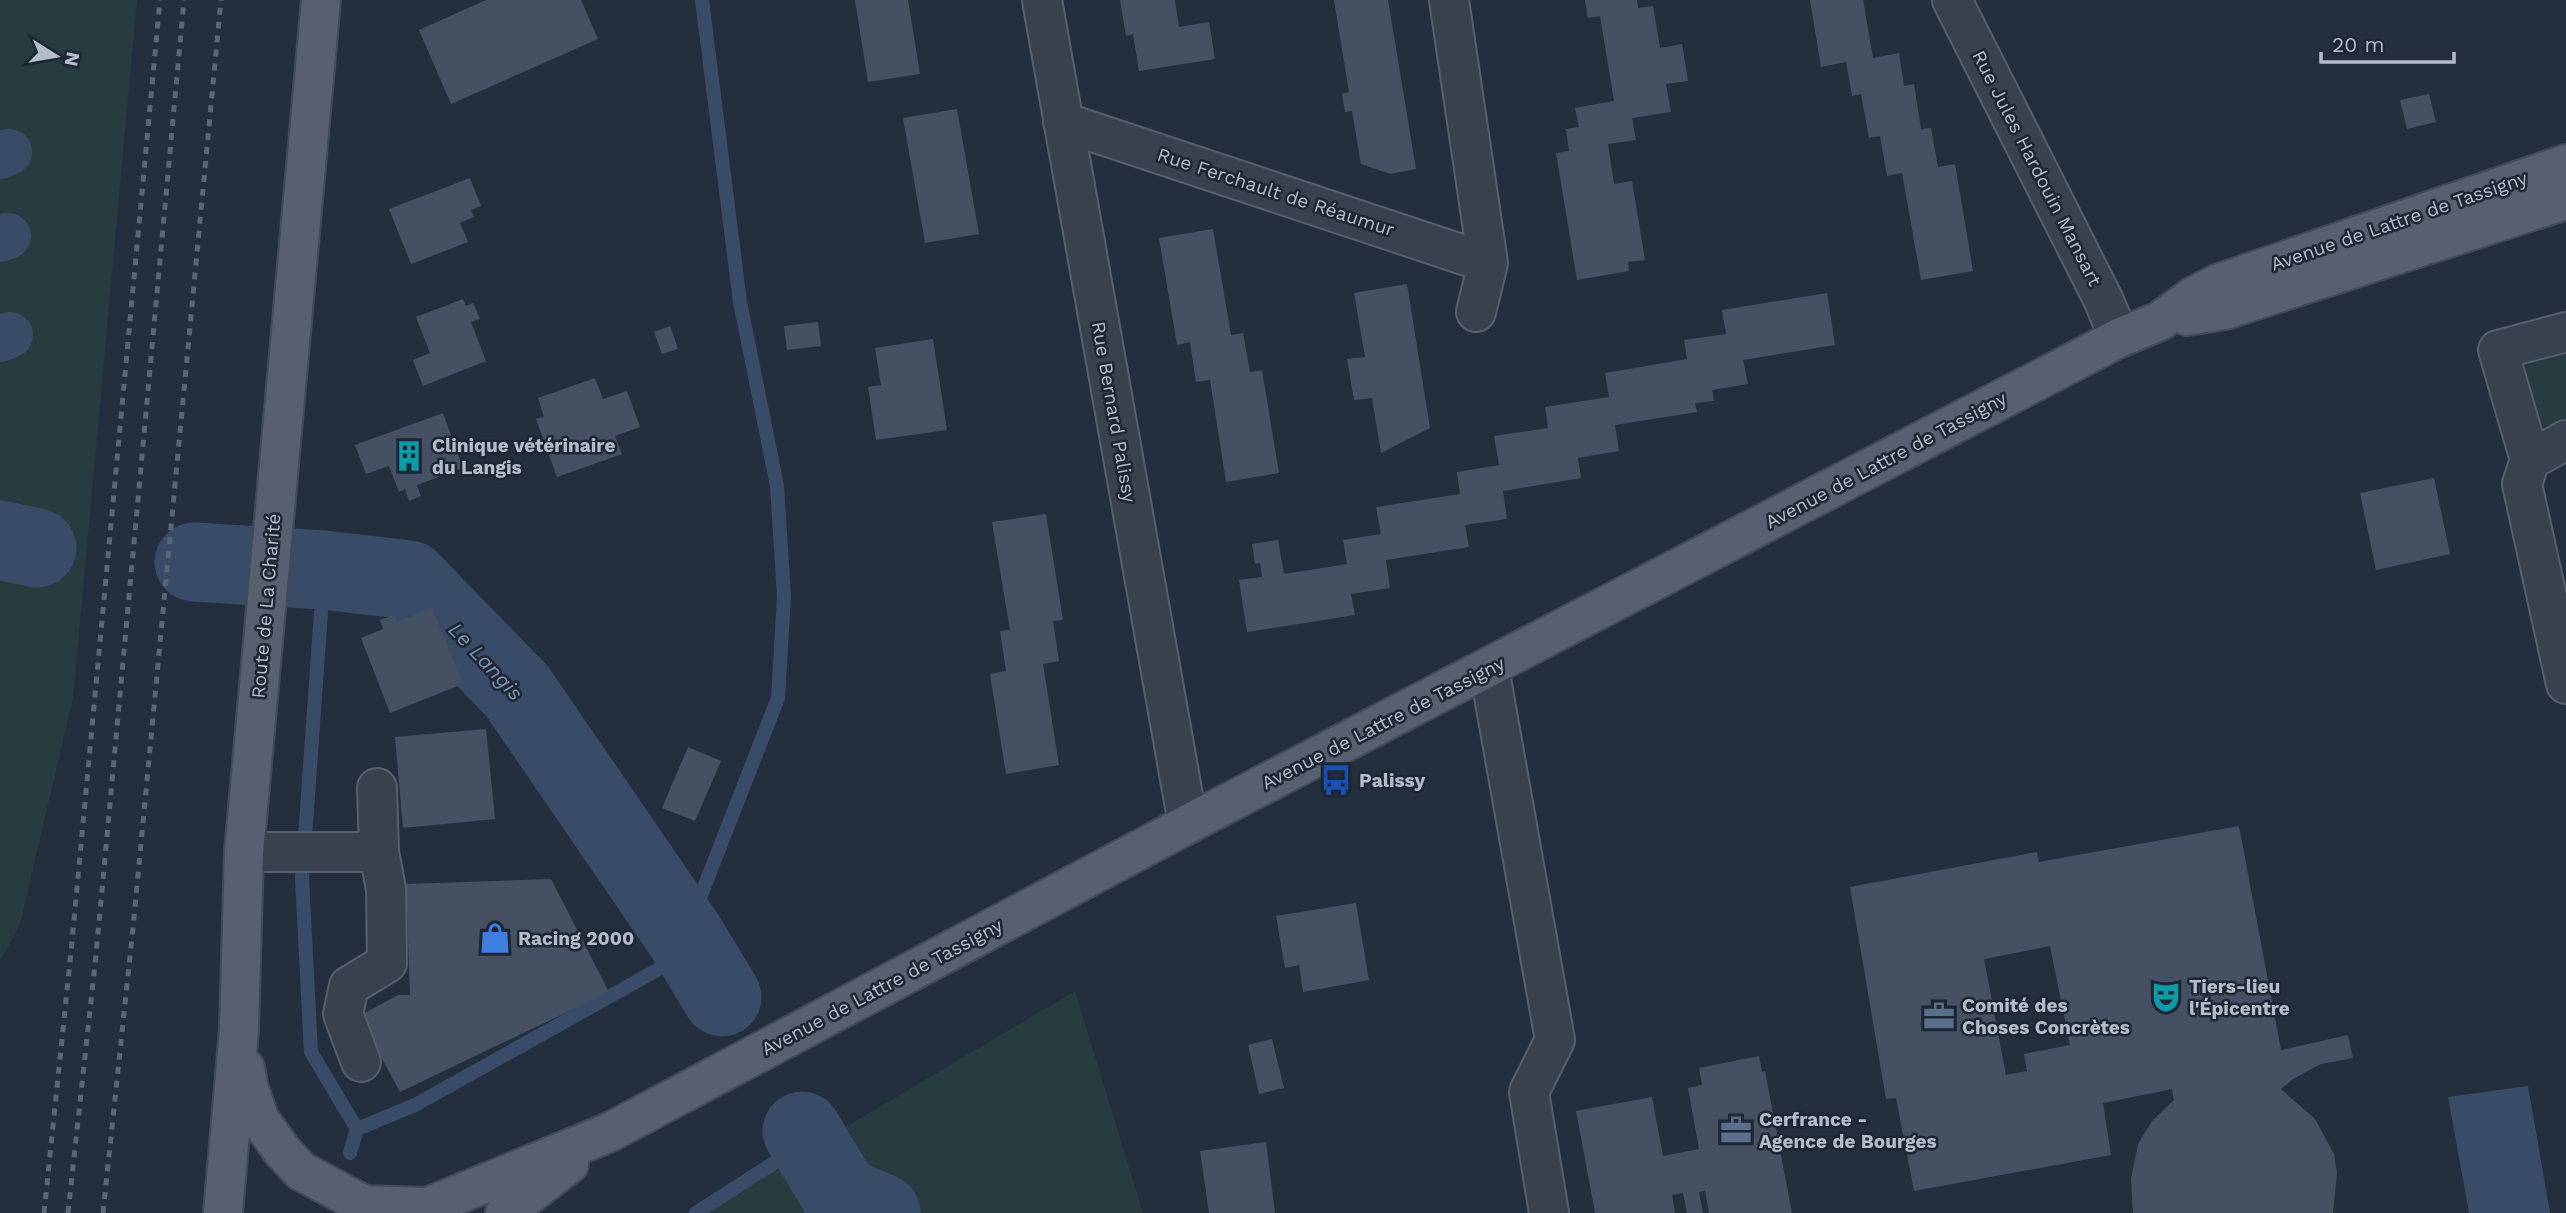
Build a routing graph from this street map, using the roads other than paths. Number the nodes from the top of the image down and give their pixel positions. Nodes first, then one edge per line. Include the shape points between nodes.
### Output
1 (321, 0) edge
2 (1042, 0) edge
3 (1449, 0) edge
4 (1952, 0) edge
5 (1063, 122) junction
6 (2566, 164) edge
7 (2566, 200) edge
8 (1488, 263) junction
9 (1476, 312) dead end
10 (2161, 321) junction
11 (2566, 332) edge
12 (2119, 338) junction
13 (2566, 440) edge
14 (2530, 460) junction
15 (1489, 668) junction
16 (2566, 684) edge
17 (377, 788) dead end
18 (1188, 824) junction
19 (244, 852) junction
20 (379, 852) junction
21 (239, 1029) junction
22 (361, 1062) dead end
23 (610, 1132) junction
24 (421, 1210) edge
25 (223, 1213) edge
26 (505, 1213) edge
27 (1549, 1213) edge

1 - 19 main road, Route de La Charité
2 - 5 street, Rue Bernard Palissy
3 - 8 street
4 - 12 street, Rue Jules Hardouin Mansart
5 - 8 street, Rue Ferchault de Réaumur
5 - 18 street, Rue Bernard Palissy
6 - 10 main road, Avenue de Lattre de Tassigny via 2217,285
7 - 10 main road, Avenue de Lattre de Tassigny via 2225,310
8 - 9 street
10 - 12 main road, Avenue de Lattre de Tassigny
11 - 14 street via 2498,350
12 - 15 main road, Avenue de Lattre de Tassigny
13 - 14 street
14 - 16 street via 2522,484
15 - 18 main road, Avenue de Lattre de Tassigny
15 - 27 street via 1555,1040 1528,1092
17 - 20 street
18 - 23 main road, Avenue de Lattre de Tassigny
19 - 20 street
19 - 21 main road, Route de La Charité
20 - 22 street via 386,889 387,963 349,986 343,1014
21 - 24 main road, Avenue de Lattre de Tassigny via 249,1089 260,1120 301,1171 364,1205
21 - 25 main road, Route de La Charité
23 - 24 main road, Avenue de Lattre de Tassigny
23 - 26 main road, Avenue de Lattre de Tassigny

